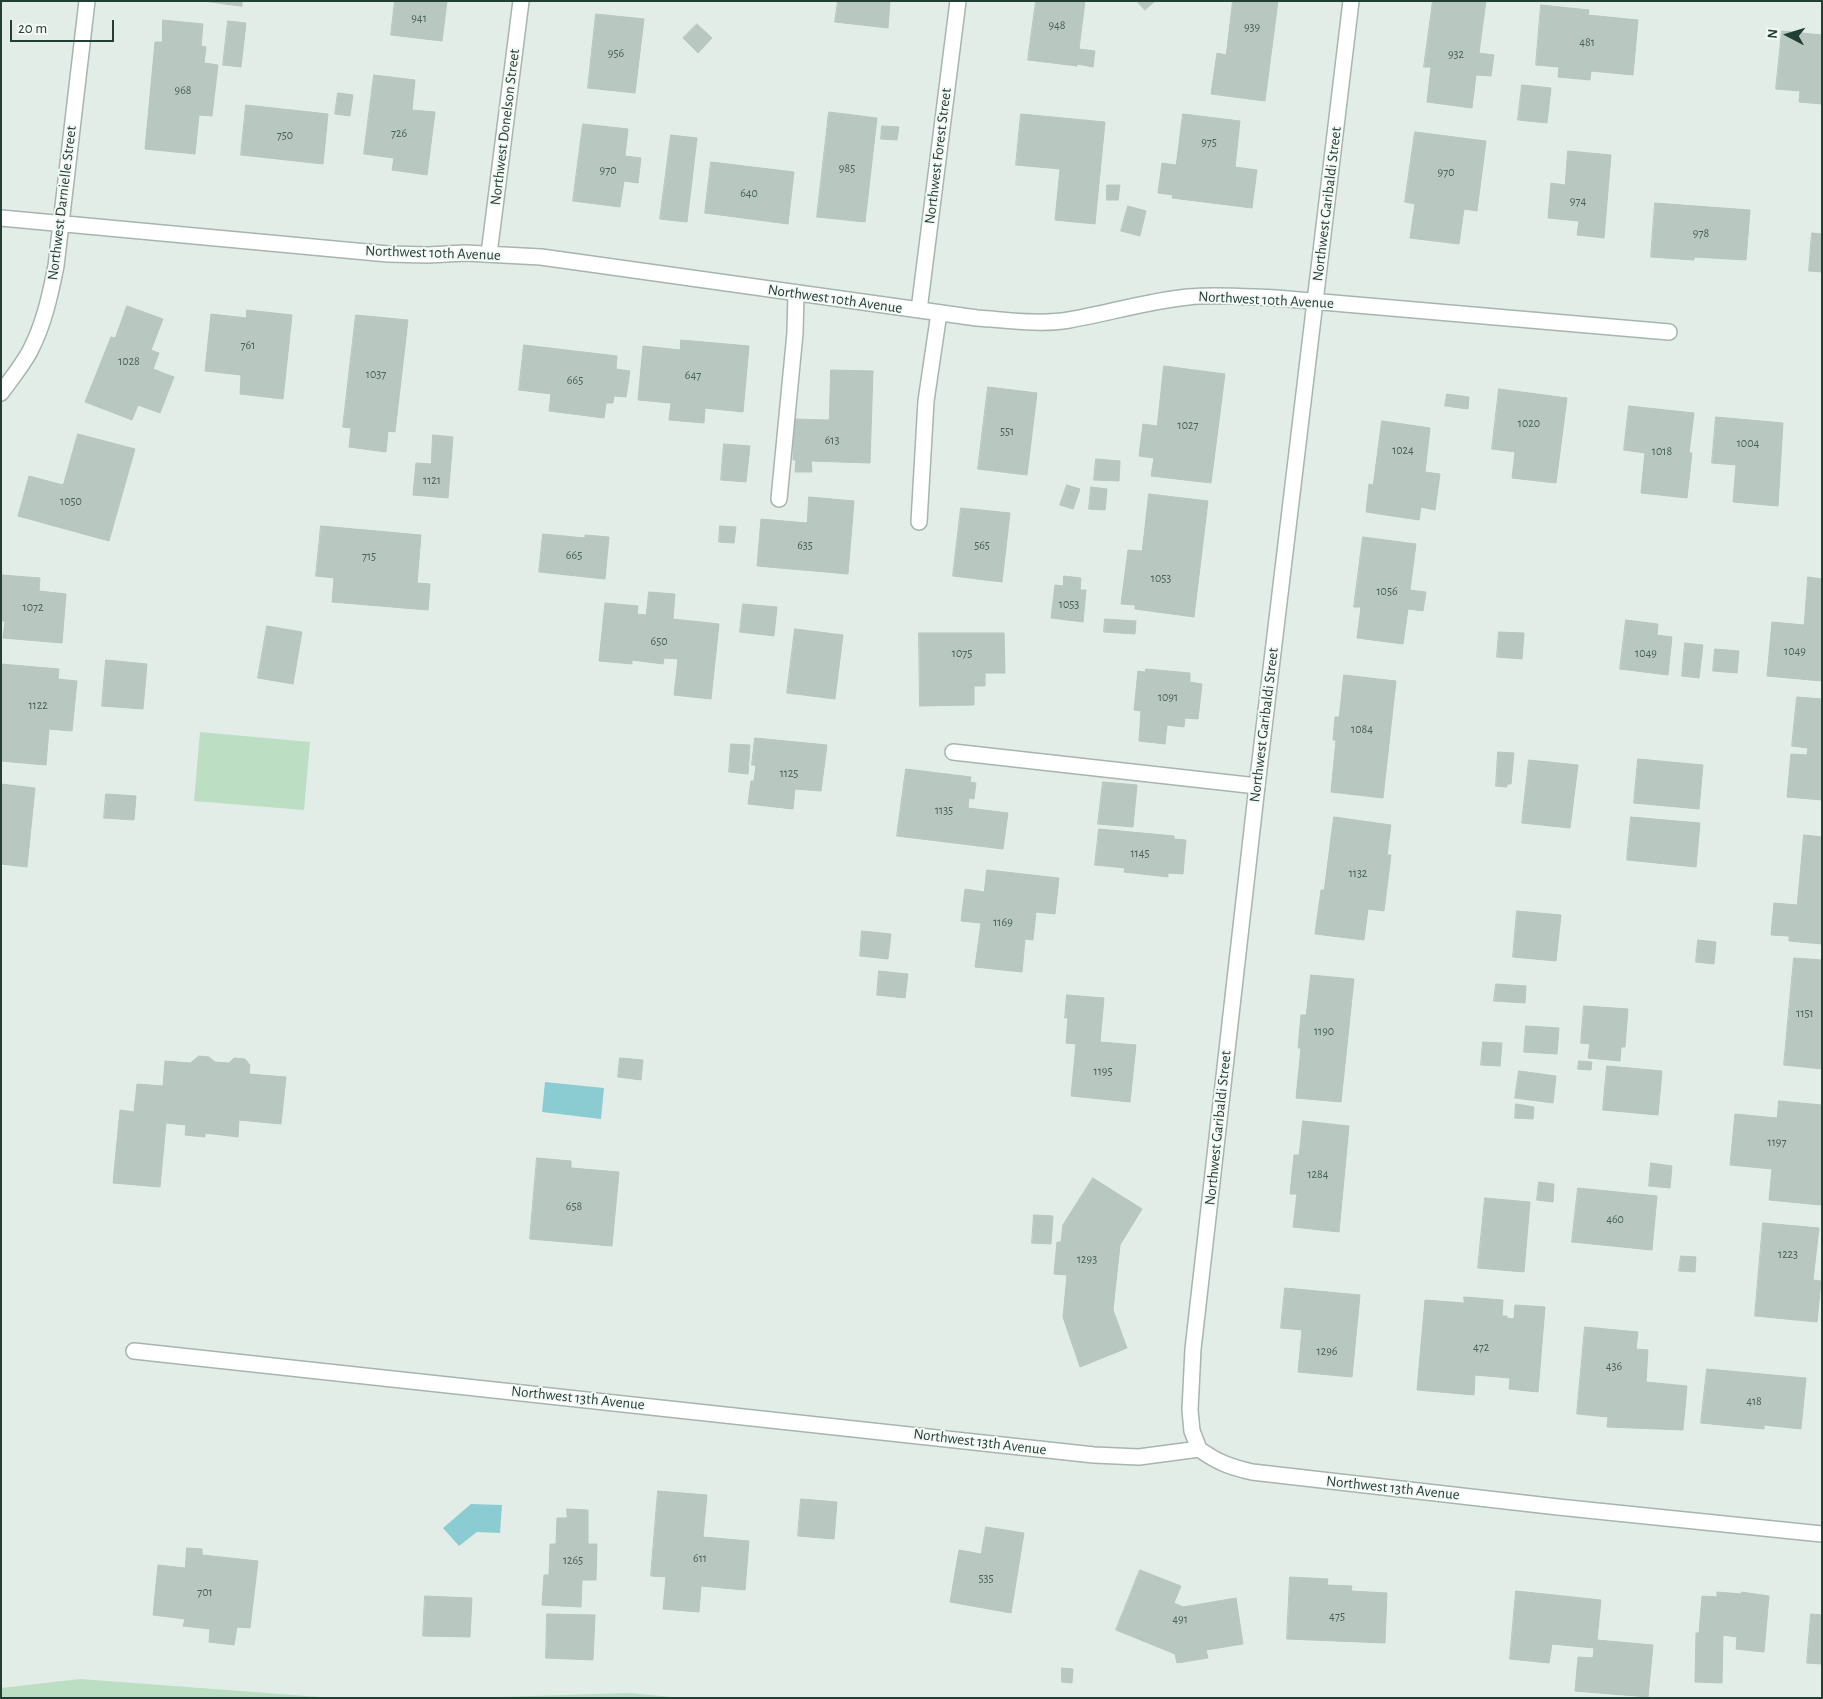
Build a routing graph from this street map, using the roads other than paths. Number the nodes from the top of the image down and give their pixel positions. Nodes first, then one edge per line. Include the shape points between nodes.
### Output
1 (87, 1) edge
2 (521, 1) edge
3 (958, 1) edge
4 (1351, 1) edge
5 (1, 218) edge
6 (60, 224) junction
7 (490, 254) junction
8 (796, 293) junction
9 (1315, 302) junction
10 (918, 310) junction
11 (938, 313) junction
12 (1669, 332) dead end
13 (1, 393) edge
14 (779, 499) dead end
15 (918, 522) dead end
16 (953, 752) dead end
17 (1257, 786) junction
18 (134, 1351) dead end
19 (1199, 1449) junction
20 (1822, 1534) edge

1 - 6 street, Northwest Darnielle Street
2 - 7 street, Northwest Donelson Street
3 - 10 street, Northwest Forest Street
4 - 9 street, Northwest Garibaldi Street
5 - 6 street, Northwest 10th Avenue
6 - 7 street, Northwest 10th Avenue via 388,254
6 - 13 street, Northwest Darnielle Street via 50,299 40,328 29,353
7 - 8 street, Northwest 10th Avenue via 541,257
8 - 10 street, Northwest 10th Avenue
8 - 14 street
9 - 11 street, Northwest 10th Avenue via 1190,297 1067,320 1034,322
9 - 12 street, Northwest 10th Avenue
9 - 17 street, Northwest Garibaldi Street
10 - 11 street, Northwest 10th Avenue
11 - 15 street via 926,401
16 - 17 street
17 - 19 street, Northwest Garibaldi Street via 1191,1373 1192,1431
18 - 19 street, Northwest 13th Avenue via 1094,1455 1139,1457
19 - 20 street, Northwest 13th Avenue via 1215,1461 1252,1472

